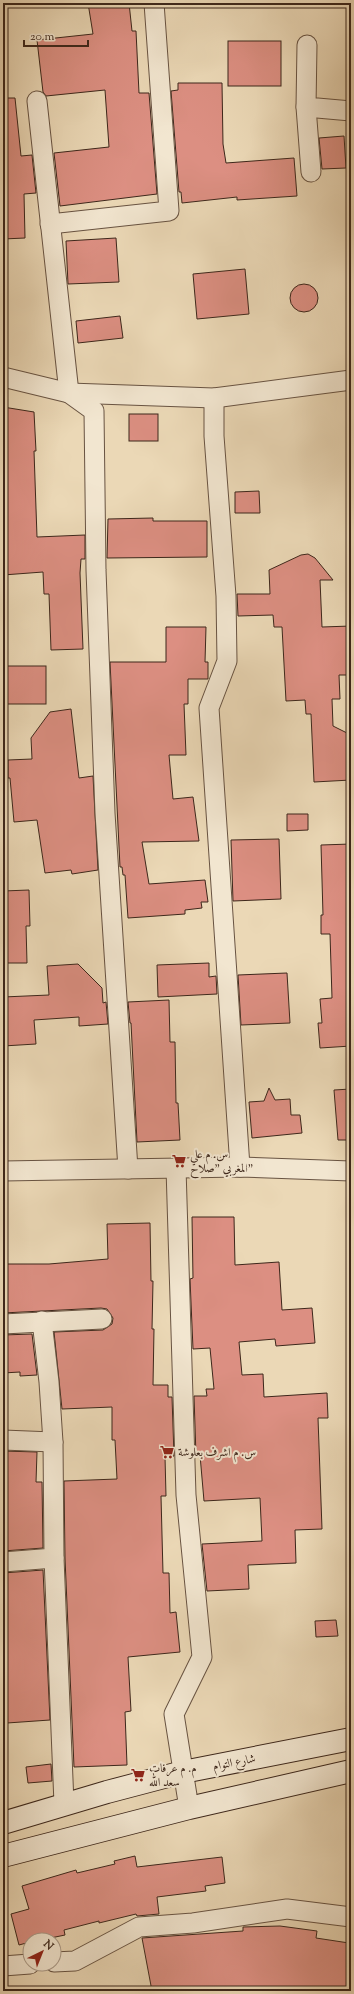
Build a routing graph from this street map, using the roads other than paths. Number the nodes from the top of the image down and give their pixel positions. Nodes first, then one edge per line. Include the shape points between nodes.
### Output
1 (154, 3) edge
2 (307, 45) dead end
3 (37, 101) dead end
4 (306, 107) junction
5 (351, 111) edge
6 (311, 172) dead end
7 (50, 224) junction
8 (3, 378) edge
9 (351, 380) edge
10 (69, 393) junction
11 (214, 398) junction
12 (240, 1167) junction
13 (176, 1168) junction
14 (128, 1169) junction
15 (351, 1170) edge
16 (3, 1171) edge
17 (102, 1319) dead end
18 (42, 1321) junction
19 (3, 1324) edge
20 (3, 1440) edge
21 (53, 1442) junction
22 (54, 1558) junction
23 (3, 1562) edge
24 (351, 1739) edge
25 (183, 1772) junction
26 (351, 1772) edge
27 (64, 1804) junction
28 (189, 1808) junction
29 (3, 1823) edge
30 (3, 1856) edge
31 (351, 1917) edge
32 (62, 1962) edge
33 (22, 1965) edge
34 (3, 1966) edge

1 - 7 street via 169,211
2 - 4 street
3 - 7 street
4 - 5 street
4 - 6 street
7 - 10 street
8 - 10 street
9 - 11 street
10 - 11 street
10 - 14 street via 94,411 96,570 105,813
11 - 12 street via 214,436 226,596 227,661 209,708
12 - 13 street
12 - 15 street
13 - 14 street
13 - 25 street via 186,1495 202,1657 174,1714
14 - 16 street
17 - 18 street
18 - 19 street
18 - 21 street via 50,1382
20 - 21 street
21 - 22 street
22 - 23 street
22 - 27 street
24 - 25 main road, شارع التوام
25 - 27 main road, شارع التوام
25 - 28 street
26 - 28 main road
27 - 29 main road, شارع التوام
28 - 30 main road
31 - 32 street via 287,1909 193,1924 139,1927 75,1961
33 - 34 street

